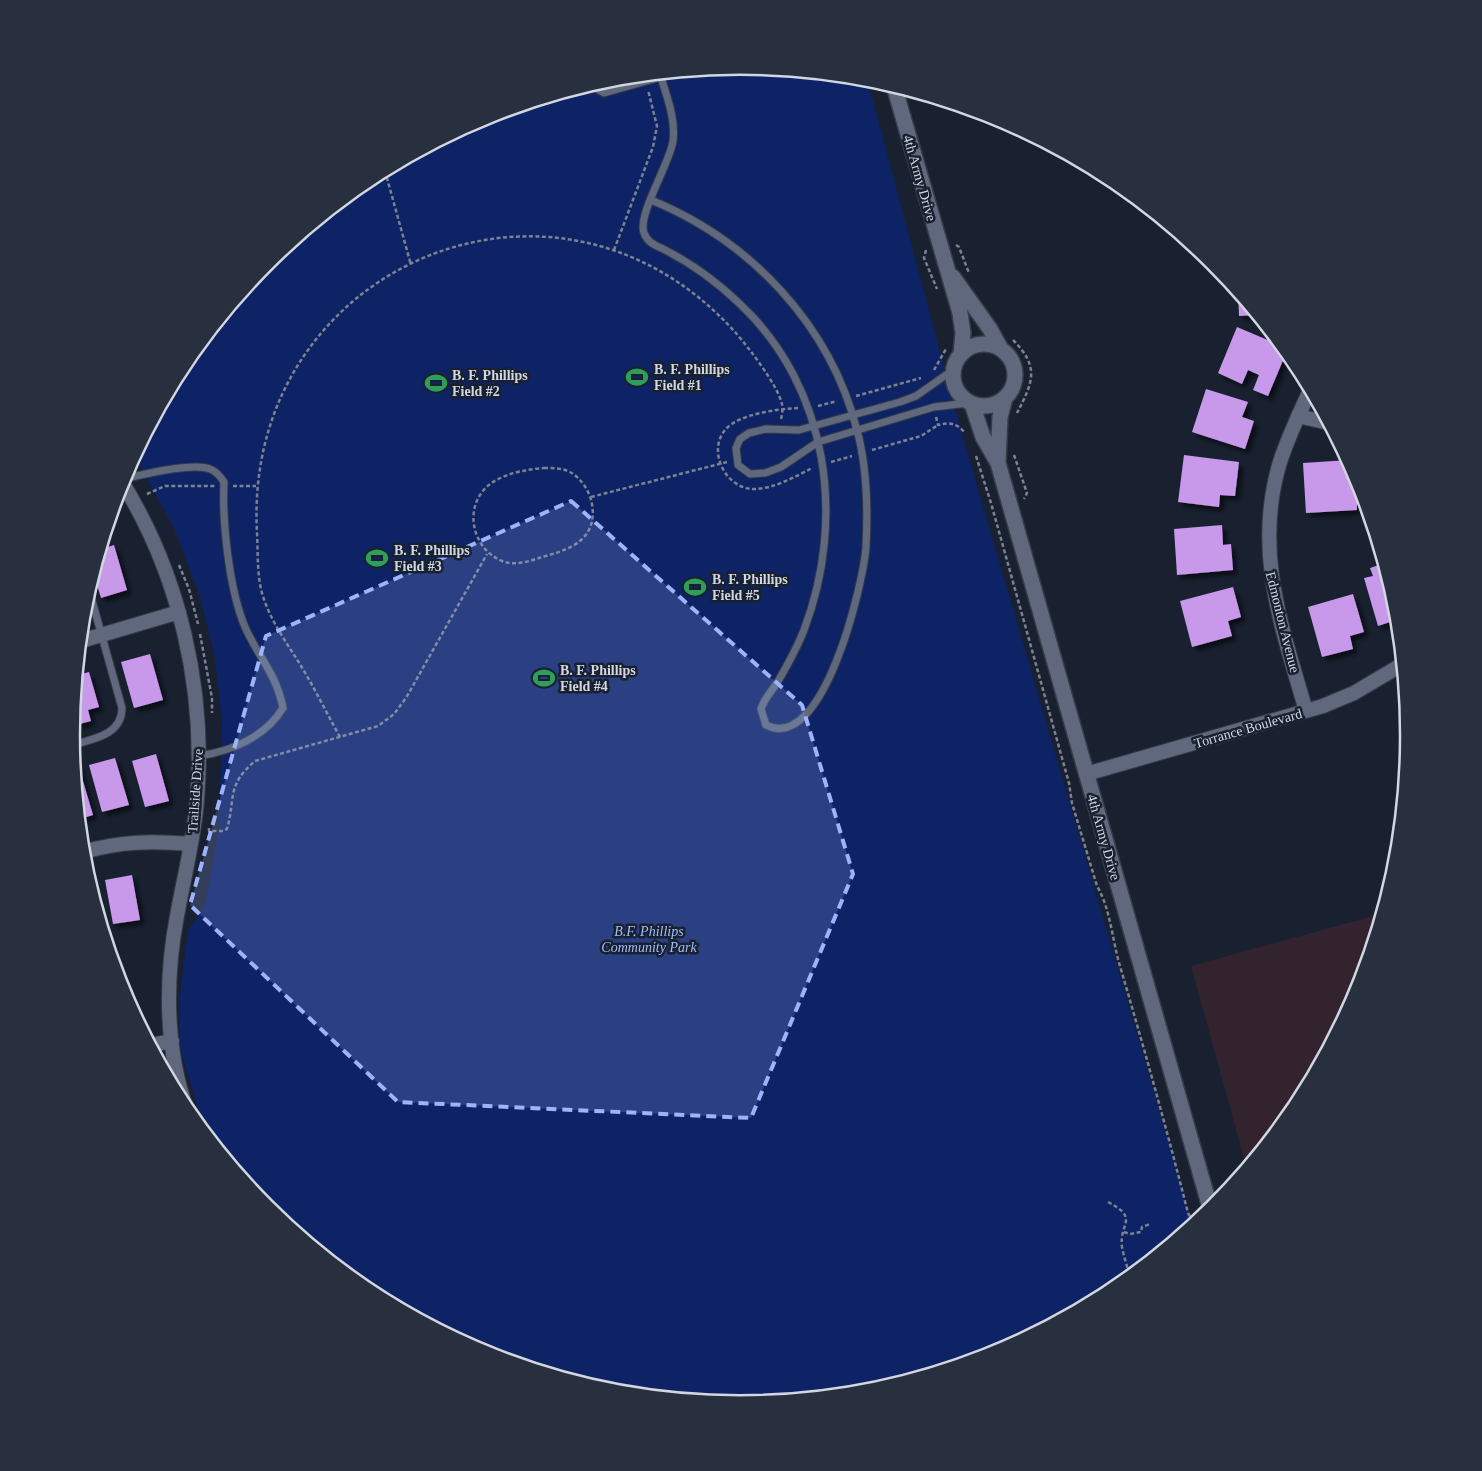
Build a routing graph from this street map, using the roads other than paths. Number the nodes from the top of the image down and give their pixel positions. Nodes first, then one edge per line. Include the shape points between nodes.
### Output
1 (661, 80) edge
2 (634, 84) edge
3 (600, 91) edge
4 (896, 94) edge
5 (651, 200) junction
6 (947, 269) junction
7 (1001, 349) junction
8 (960, 354) junction
9 (953, 370) junction
10 (1307, 396) edge
11 (1005, 398) junction
12 (970, 403) junction
13 (852, 416) junction
14 (1298, 416) junction
15 (1322, 421) edge
16 (814, 426) junction
17 (857, 430) junction
18 (818, 442) junction
19 (998, 463) junction
20 (133, 478) edge
21 (128, 491) edge
22 (93, 605) edge
23 (179, 612) junction
24 (102, 635) junction
25 (88, 639) edge
26 (1398, 667) edge
27 (1306, 712) junction
28 (80, 742) edge
29 (198, 756) junction
30 (1086, 774) junction
31 (191, 844) junction
32 (91, 850) edge
33 (172, 1041) junction
34 (157, 1044) edge
35 (180, 1084) edge
36 (1209, 1202) edge

1 - 5 lane via 672,114 673,140
2 - 3 lane via 604,93
4 - 6 street, 4th Army Drive
5 - 13 lane via 712,231 773,281 822,345 845,393
5 - 16 lane via 642,226 648,240 700,271 727,291 752,316 794,375
6 - 7 street, 4th Army Drive
6 - 8 street, 4th Army Drive via 962,327
7 - 8 street via 975,345
7 - 11 street, 4th Army Drive via 1015,372 1011,390
8 - 9 street, 4th Army Drive
9 - 12 street, 4th Army Drive via 955,389
9 - 13 lane via 916,396
10 - 14 street, Edmonton Avenue
11 - 12 street via 984,407
11 - 19 street, 4th Army Drive via 1000,417
12 - 17 lane via 934,408
12 - 19 street, 4th Army Drive via 983,437
13 - 16 lane
13 - 17 lane
14 - 15 street
14 - 27 street, Edmonton Avenue via 1276,478 1268,548 1276,607
16 - 18 lane
16 - 18 lane via 796,430 761,429 744,435 736,448 735,460 745,472 759,475 781,467
17 - 18 lane
17 - 18 lane via 864,466 867,521 856,602 841,650 804,718 792,727 773,729 763,718 763,702 786,669 803,633 815,599 824,556 827,503
19 - 30 street, 4th Army Drive
20 - 29 lane via 178,468 208,468 224,482 231,572 243,622 279,687 283,708 273,723 237,746
21 - 23 street, Trailside Drive via 150,532
22 - 24 lane
23 - 24 street
23 - 29 street, Trailside Drive via 193,680
24 - 25 street
24 - 28 lane via 122,717 111,732
26 - 27 street, Torrance Boulevard via 1354,693
27 - 30 street, Torrance Boulevard
29 - 31 street, Trailside Drive via 197,801
30 - 36 street, 4th Army Drive
31 - 32 street via 139,841
31 - 33 street, Trailside Drive via 176,917 170,970
33 - 34 street
33 - 35 street, Trailside Drive

